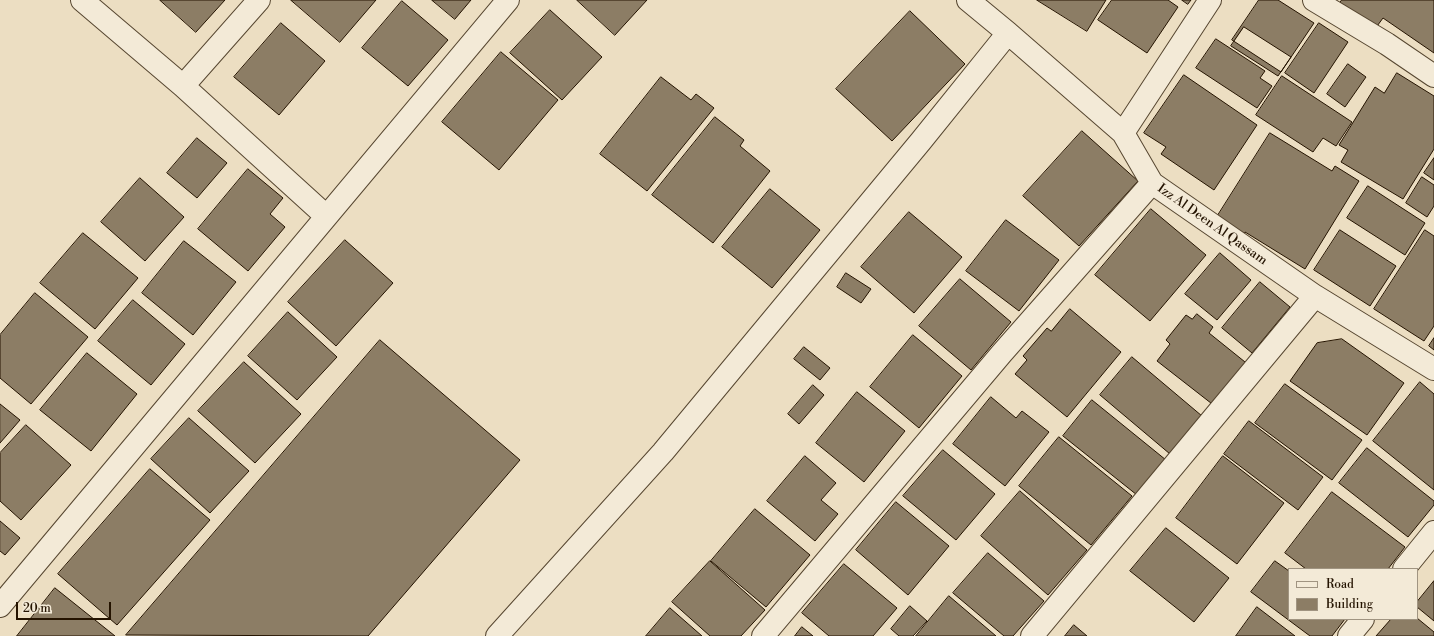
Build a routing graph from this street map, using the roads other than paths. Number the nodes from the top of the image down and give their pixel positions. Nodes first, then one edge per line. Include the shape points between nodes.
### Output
1 (82, 0) edge
2 (259, 0) edge
3 (508, 0) edge
4 (968, 0) edge
5 (1210, 0) edge
6 (1314, 0) edge
7 (1008, 33) junction
8 (1434, 76) edge
9 (183, 86) junction
10 (1122, 133) junction
11 (1152, 183) junction
12 (326, 216) junction
13 (1315, 296) junction
14 (1434, 369) edge
15 (1434, 532) edge
16 (1405, 568) edge
17 (0, 606) edge
18 (1362, 620) edge
19 (497, 636) edge
20 (762, 636) edge
21 (1032, 636) edge
22 (1349, 636) edge

1 - 9 street
2 - 9 street
3 - 12 street
4 - 7 street, Izz Al Deen Al Qassam
5 - 10 street
6 - 8 street
7 - 10 street, Izz Al Deen Al Qassam
7 - 19 street via 663,452
9 - 12 street
10 - 11 street, Izz Al Deen Al Qassam
11 - 13 street, Izz Al Deen Al Qassam
11 - 20 street via 1002,353
12 - 17 street
13 - 14 street, Izz Al Deen Al Qassam
13 - 21 street
15 - 16 street
18 - 22 street

